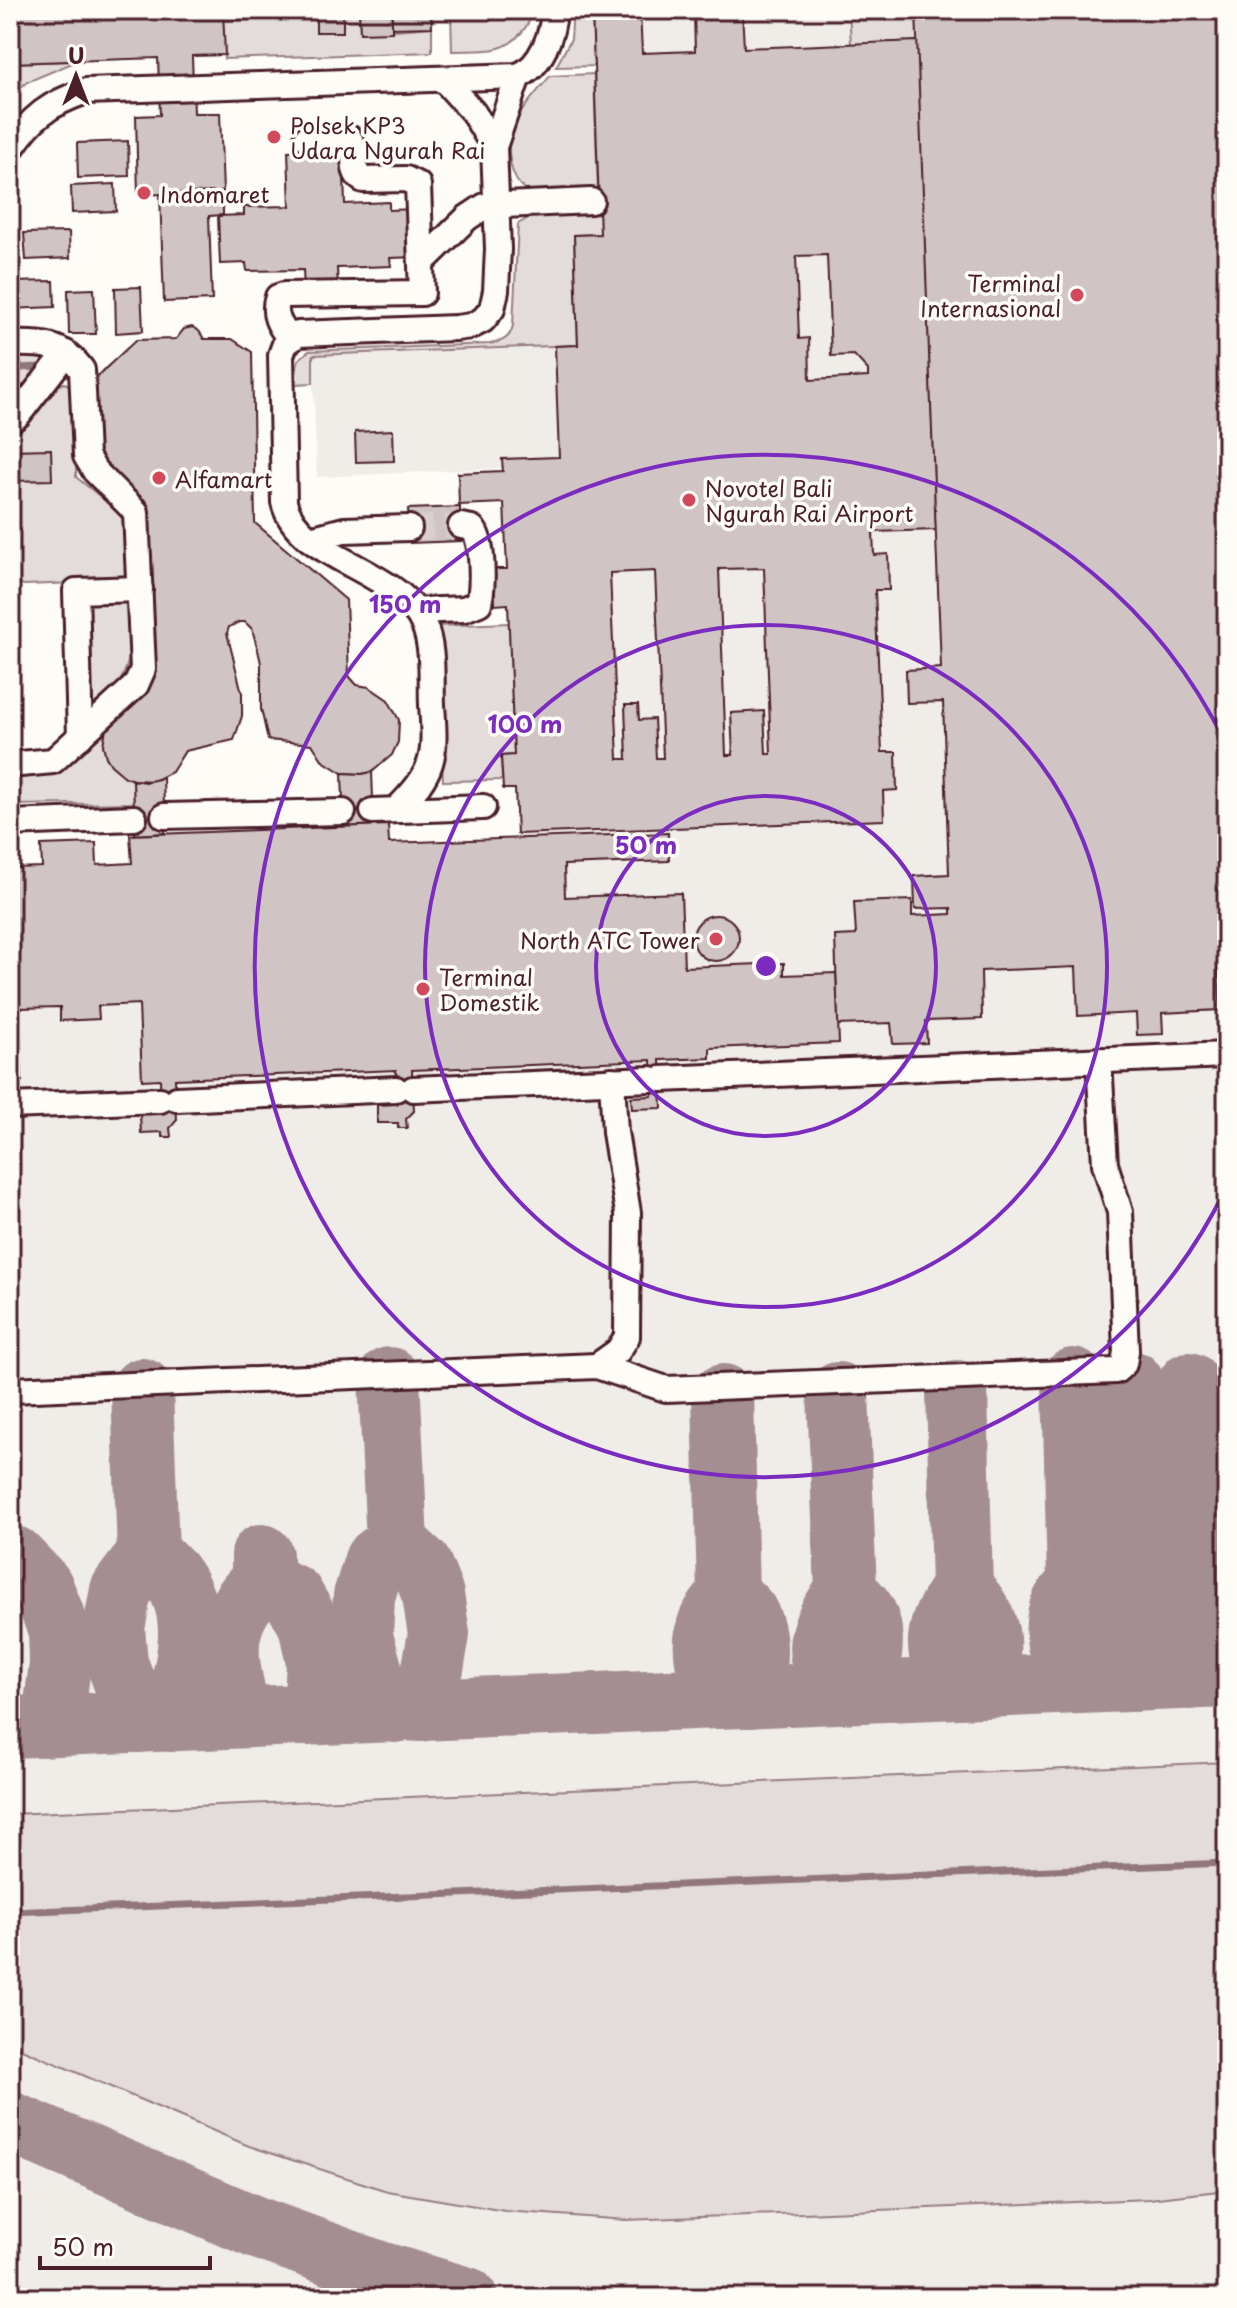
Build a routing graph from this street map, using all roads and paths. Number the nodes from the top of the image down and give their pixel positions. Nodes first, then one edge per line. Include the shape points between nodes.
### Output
1 (554, 10) edge
2 (518, 76) junction
3 (443, 79) junction
4 (10, 114) edge
5 (36, 116) junction
6 (307, 138) dead end
7 (494, 147) junction
8 (10, 150) edge
9 (591, 201) dead end
10 (497, 204) junction
11 (421, 263) junction
12 (422, 293) junction
13 (423, 329) junction
14 (290, 339) junction
15 (10, 344) edge
16 (66, 353) junction
17 (10, 421) edge
18 (461, 526) dead end
19 (409, 528) tunnel mouth
20 (310, 539) junction
21 (140, 589) junction
22 (416, 611) junction
23 (80, 737) junction
24 (10, 765) edge
25 (483, 807) dead end
26 (343, 812) dead end
27 (164, 816) dead end
28 (134, 818) dead end
29 (10, 823) edge
30 (1227, 1055) edge
31 (1099, 1060) junction
32 (612, 1080) junction
33 (10, 1106) edge
34 (597, 1366) junction
35 (10, 1390) edge

1 - 2 street via 549,39 532,67
2 - 3 street
2 - 7 street
3 - 5 street via 113,88 86,91
3 - 7 street via 473,112
4 - 5 street
5 - 8 street
6 - 11 street via 349,138 355,171 363,180 406,179 418,185
7 - 10 street
9 - 10 street
10 - 11 street via 467,218
10 - 13 street via 492,309 471,326
11 - 12 street
12 - 13 street
12 - 14 street via 278,297 277,323
13 - 14 street via 298,334
14 - 20 street via 280,372 284,502 291,523
15 - 16 street via 45,343
16 - 17 street
16 - 21 street via 82,370 89,463 136,512
18 - 22 street via 472,528 480,541 479,603 464,609
19 - 20 street via 344,530
20 - 22 street via 391,589
21 - 23 street via 140,679
21 - 23 street via 76,591
22 - 25 street via 429,643 435,744 422,781 385,810
23 - 24 street via 53,761
26 - 27 street
28 - 29 street
30 - 31 street
31 - 32 street
31 - 34 street via 1104,1155 1120,1212 1126,1351 1121,1369 666,1389
32 - 33 street
32 - 34 street via 628,1213 627,1337
34 - 35 street

